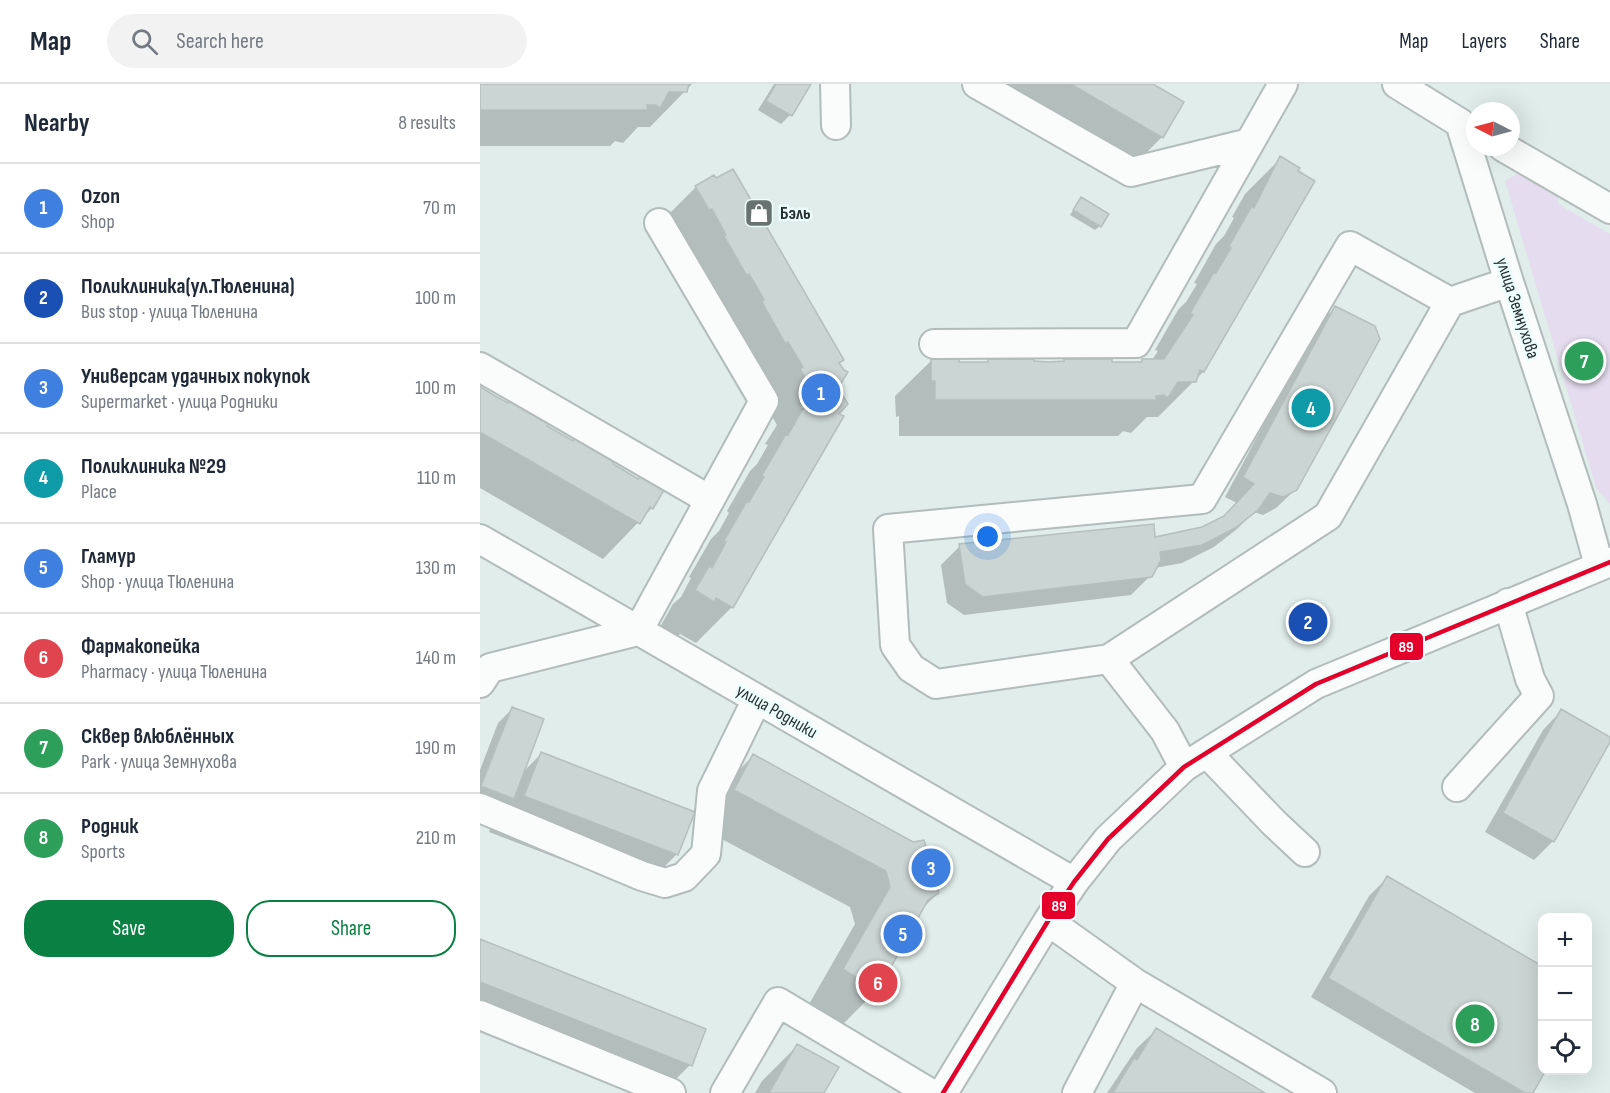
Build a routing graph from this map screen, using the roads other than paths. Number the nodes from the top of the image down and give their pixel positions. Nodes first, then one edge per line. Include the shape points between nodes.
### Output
1 (835, 84) edge
2 (977, 84) edge
3 (1283, 84) edge
4 (1397, 84) edge
5 (836, 125) dead end
6 (1466, 126) edge
7 (1249, 143) junction
8 (1476, 156) edge
9 (1519, 156) edge
10 (1610, 209) edge
11 (659, 223) dead end
12 (1509, 282) junction
13 (1450, 302) junction
14 (934, 344) dead end
15 (480, 367) edge
16 (710, 500) junction
17 (480, 539) edge
18 (1605, 563) edge
19 (1508, 603) junction
20 (638, 631) junction
21 (1109, 659) junction
22 (480, 683) edge
23 (757, 699) junction
24 (1196, 760) junction
25 (1457, 787) dead end
26 (480, 808) edge
27 (1305, 852) dead end
28 (1074, 882) junction
29 (1047, 921) junction
30 (1135, 983) junction
31 (480, 1015) edge
32 (671, 1093) edge
33 (725, 1093) edge
34 (930, 1093) edge
35 (943, 1093) edge
36 (1077, 1093) edge
37 (1322, 1093) edge

1 - 5 street
2 - 7 street via 1131,172
3 - 7 street
4 - 6 street, улица Земнухова
7 - 14 street via 1136,343
8 - 12 street, улица Земнухова
9 - 10 street
11 - 16 street via 764,402
12 - 13 street
12 - 18 street, улица Земнухова
13 - 21 street via 1328,516
13 - 21 street via 1350,246 1202,499 888,529 895,645 911,668 936,684
15 - 16 street
16 - 20 street
17 - 20 street, улица Родники
18 - 19 street
19 - 24 street via 1316,684
19 - 25 street via 1530,679 1539,696
20 - 22 street via 490,668
20 - 23 street, улица Родники
21 - 24 street via 1165,731
23 - 26 street via 712,791 706,854 684,877 665,883 642,876
23 - 28 street, улица Родники
24 - 27 street
24 - 28 street via 1108,839
28 - 29 street
29 - 30 street
29 - 35 street
30 - 36 street
30 - 37 street
31 - 32 street
33 - 34 street via 778,1002

